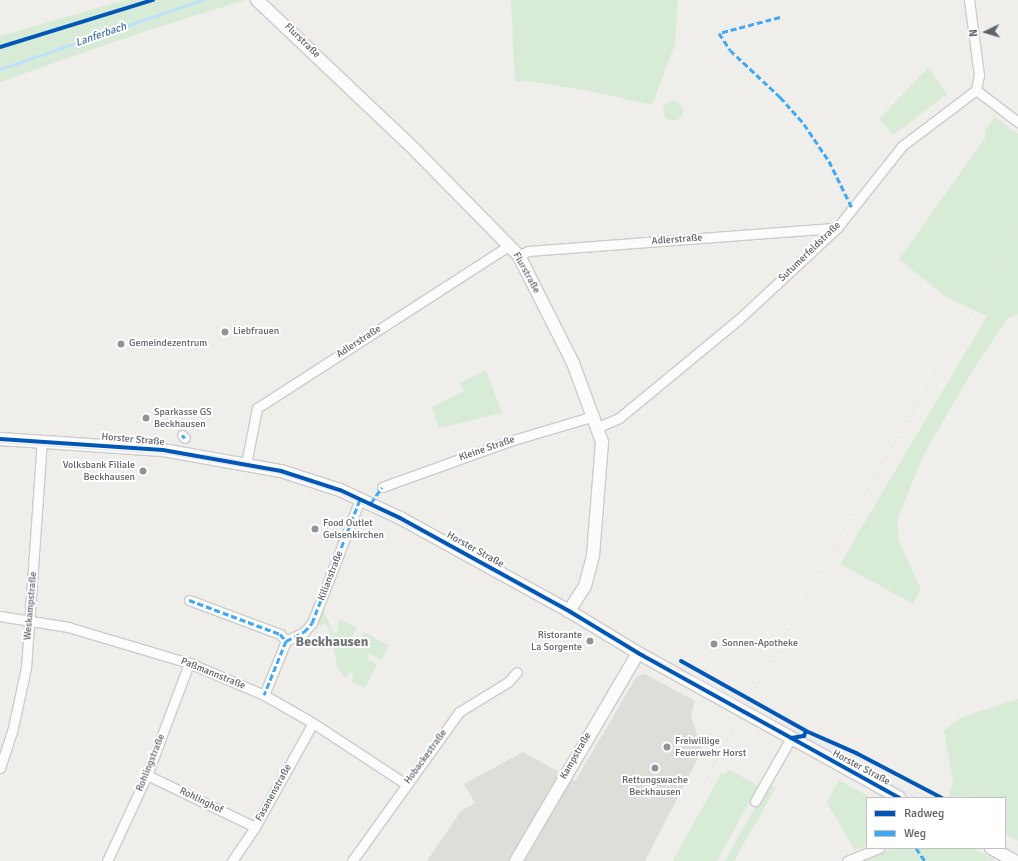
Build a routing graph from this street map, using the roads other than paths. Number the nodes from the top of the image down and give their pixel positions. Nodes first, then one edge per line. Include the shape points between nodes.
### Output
1 (257, 0) edge
2 (969, 0) edge
3 (976, 90) junction
4 (1018, 122) edge
5 (836, 228) junction
6 (510, 245) junction
7 (518, 256) junction
8 (596, 421) junction
9 (0, 440) edge
10 (42, 442) junction
11 (246, 464) junction
12 (382, 488) dead end
13 (360, 499) junction
14 (189, 600) dead end
15 (569, 611) junction
16 (0, 616) edge
17 (31, 620) junction
18 (286, 641) junction
19 (638, 653) junction
20 (189, 664) junction
21 (517, 672) dead end
22 (264, 695) junction
23 (313, 723) junction
24 (791, 738) junction
25 (0, 765) edge
26 (147, 775) junction
27 (406, 784) junction
28 (898, 797) edge
29 (755, 801) dead end
30 (255, 827) junction
31 (877, 849) edge
32 (993, 849) edge
33 (108, 861) edge
34 (232, 861) edge
35 (352, 861) edge
36 (516, 861) edge
37 (847, 861) edge
38 (1014, 861) edge

1 - 6 main road, Flurstraße
2 - 3 street via 979,75
3 - 4 street
3 - 5 street, Sutumerfeldstraße via 902,146
5 - 7 street, Adlerstraße via 528,251
5 - 8 street, Sutumerfeldstraße via 738,320 619,418
6 - 7 main road, Flurstraße
6 - 11 street, Adlerstraße via 257,408
7 - 8 main road, Flurstraße via 573,363
8 - 12 street, Kleine Straße via 510,441
8 - 15 main road, Flurstraße via 603,456 593,556 585,586
9 - 10 main road, Horster Straße
10 - 11 main road, Horster Straße via 156,449
10 - 17 street, Weskampstraße
11 - 13 main road, Horster Straße via 300,476
13 - 15 main road, Horster Straße
13 - 18 street, Kilianstraße via 312,624 304,632
14 - 18 street via 280,634
15 - 19 main road, Horster Straße
16 - 17 street, Paßmannstraße
17 - 20 street, Paßmannstraße via 105,636
17 - 25 street, Weskampstraße via 22,693
18 - 22 street
19 - 24 main road, Horster Straße
19 - 36 main road, Kampstraße
20 - 22 street, Paßmannstraße
20 - 26 street, Rohlingstraße
21 - 27 street, Hobackestraße via 508,682 459,712
22 - 23 street, Paßmannstraße
23 - 27 street, Paßmannstraße
23 - 30 street, Fasanenstraße
24 - 28 main road, Horster Straße
24 - 29 street
26 - 30 street, Rohlinghof
26 - 33 street, Rohlingstraße
27 - 35 street, Hobackestraße
30 - 34 street, Fasanenstraße
31 - 37 street
32 - 38 main road

